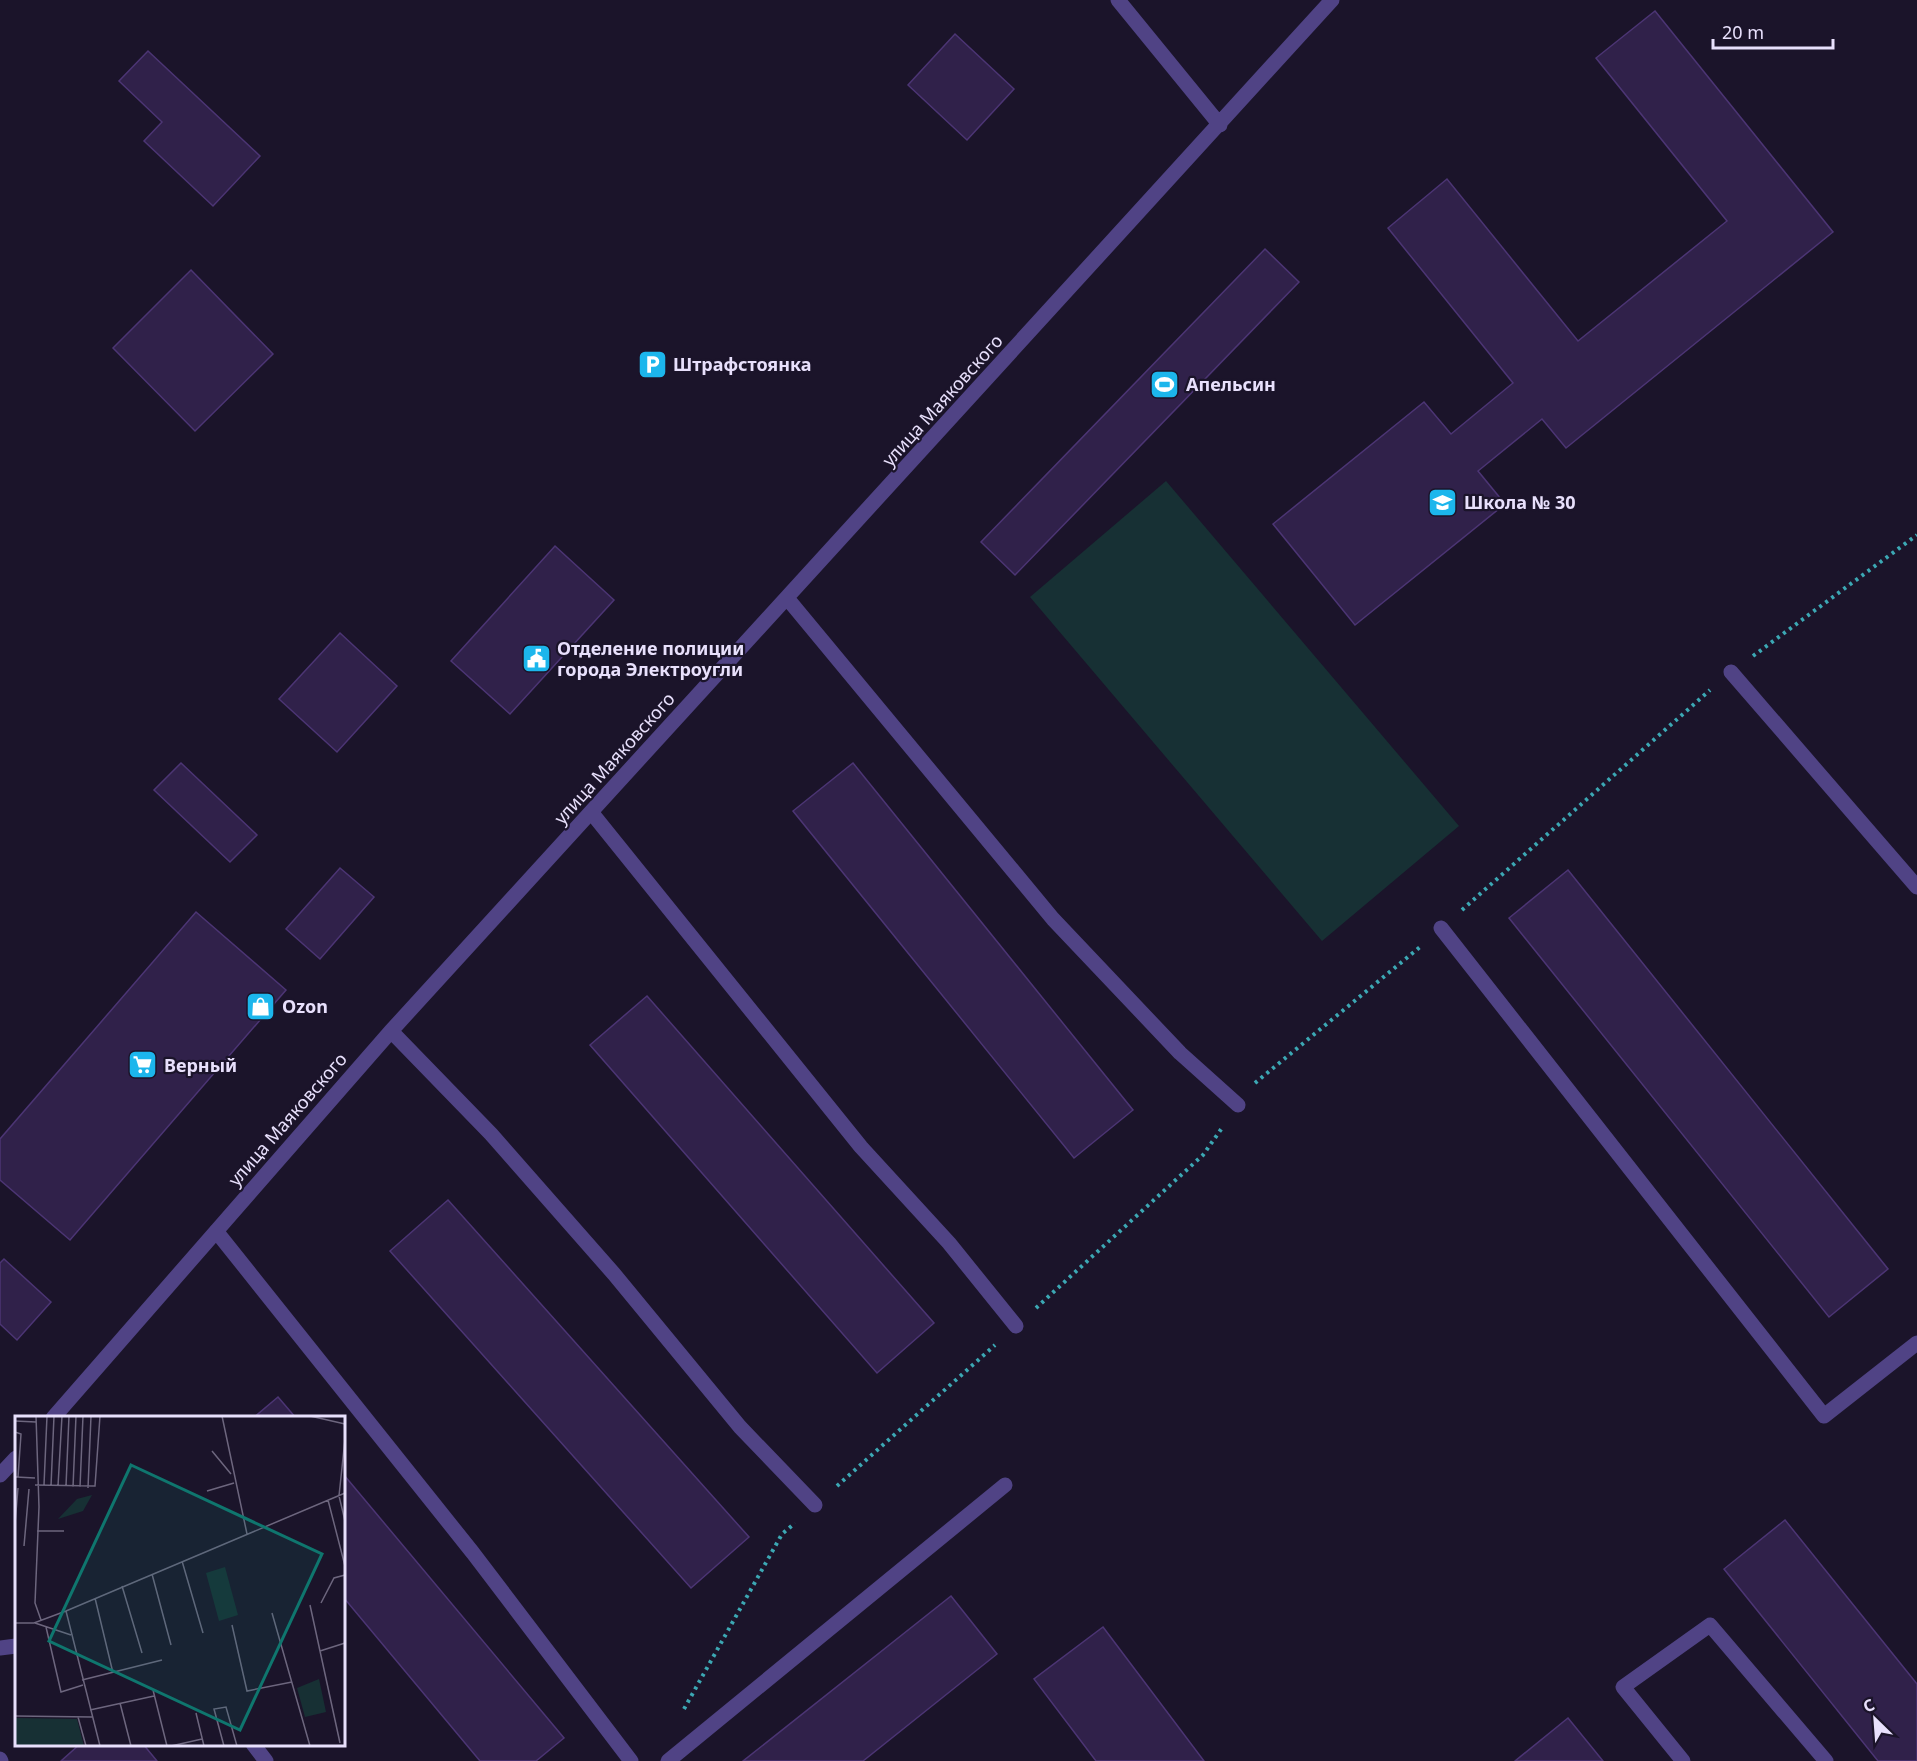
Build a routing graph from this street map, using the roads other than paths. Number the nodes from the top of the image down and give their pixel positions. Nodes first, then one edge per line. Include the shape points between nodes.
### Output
1 (1118, 0) edge
2 (1332, 0) edge
3 (1220, 124) junction
4 (787, 598) junction
5 (1731, 672) dead end
6 (591, 812) junction
7 (1917, 887) edge
8 (1442, 928) dead end
9 (391, 1031) junction
10 (1238, 1105) dead end
11 (216, 1231) junction
12 (1016, 1326) dead end
13 (1917, 1343) edge
14 (55, 1416) edge
15 (15, 1459) edge
16 (0, 1475) edge
17 (1005, 1485) dead end
18 (815, 1505) dead end
19 (15, 1646) edge
20 (0, 1648) edge
21 (255, 1746) edge
22 (266, 1761) edge
23 (631, 1761) edge
24 (668, 1761) edge
25 (1683, 1761) edge
26 (1826, 1761) edge

1 - 3 street
2 - 3 street, улица Маяковского
3 - 4 street, улица Маяковского
4 - 6 street, улица Маяковского
4 - 10 street via 1053,919 1179,1053
5 - 7 street
6 - 9 street, улица Маяковского
6 - 12 street via 861,1147 949,1244
8 - 13 street via 1824,1416
9 - 11 street, улица Маяковского
9 - 18 street via 491,1134 614,1274 740,1427
11 - 14 street, улица Маяковского
11 - 23 street via 472,1553
15 - 16 street
17 - 24 street
19 - 20 street
21 - 22 street
25 - 26 street via 1623,1688 1710,1625

